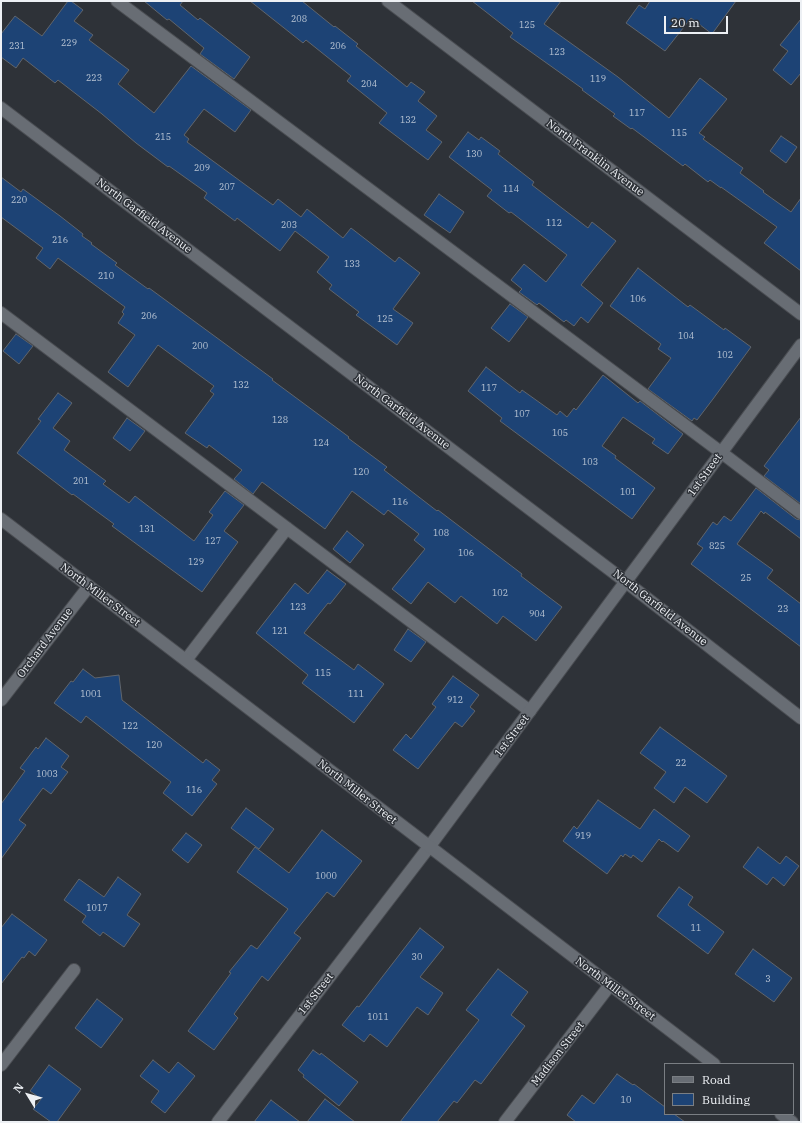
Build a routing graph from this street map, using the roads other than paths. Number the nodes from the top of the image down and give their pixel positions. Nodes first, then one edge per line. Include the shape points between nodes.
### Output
1 (117, 1) edge
2 (388, 1) edge
3 (1, 108) edge
4 (1, 313) edge
5 (801, 314) edge
6 (801, 345) edge
7 (722, 453) junction
8 (801, 513) edge
9 (1, 519) edge
10 (287, 528) junction
11 (626, 582) junction
12 (89, 586) junction
13 (186, 660) junction
14 (1, 700) edge
15 (530, 711) junction
16 (801, 718) edge
17 (429, 847) junction
18 (74, 970) dead end
19 (610, 985) junction
20 (713, 1063) edge
21 (1, 1065) edge
22 (782, 1115) edge
23 (218, 1122) edge
24 (505, 1122) edge
25 (792, 1122) edge

1 - 7 street
2 - 5 street, North Franklin Avenue
3 - 11 street, North Garfield Avenue
4 - 10 street
6 - 7 street, 1st Street
7 - 8 street
7 - 11 street, 1st Street
9 - 12 street, North Miller Street
10 - 13 street
10 - 15 street
11 - 15 street, 1st Street
11 - 16 street, North Garfield Avenue
12 - 13 street, North Miller Street
12 - 14 street, Orchard Avenue
13 - 17 street, North Miller Street
15 - 17 street, 1st Street
17 - 19 street, North Miller Street
17 - 23 street, 1st Street
18 - 21 street
19 - 20 street, North Miller Street
19 - 24 street, Madison Street
22 - 25 street

